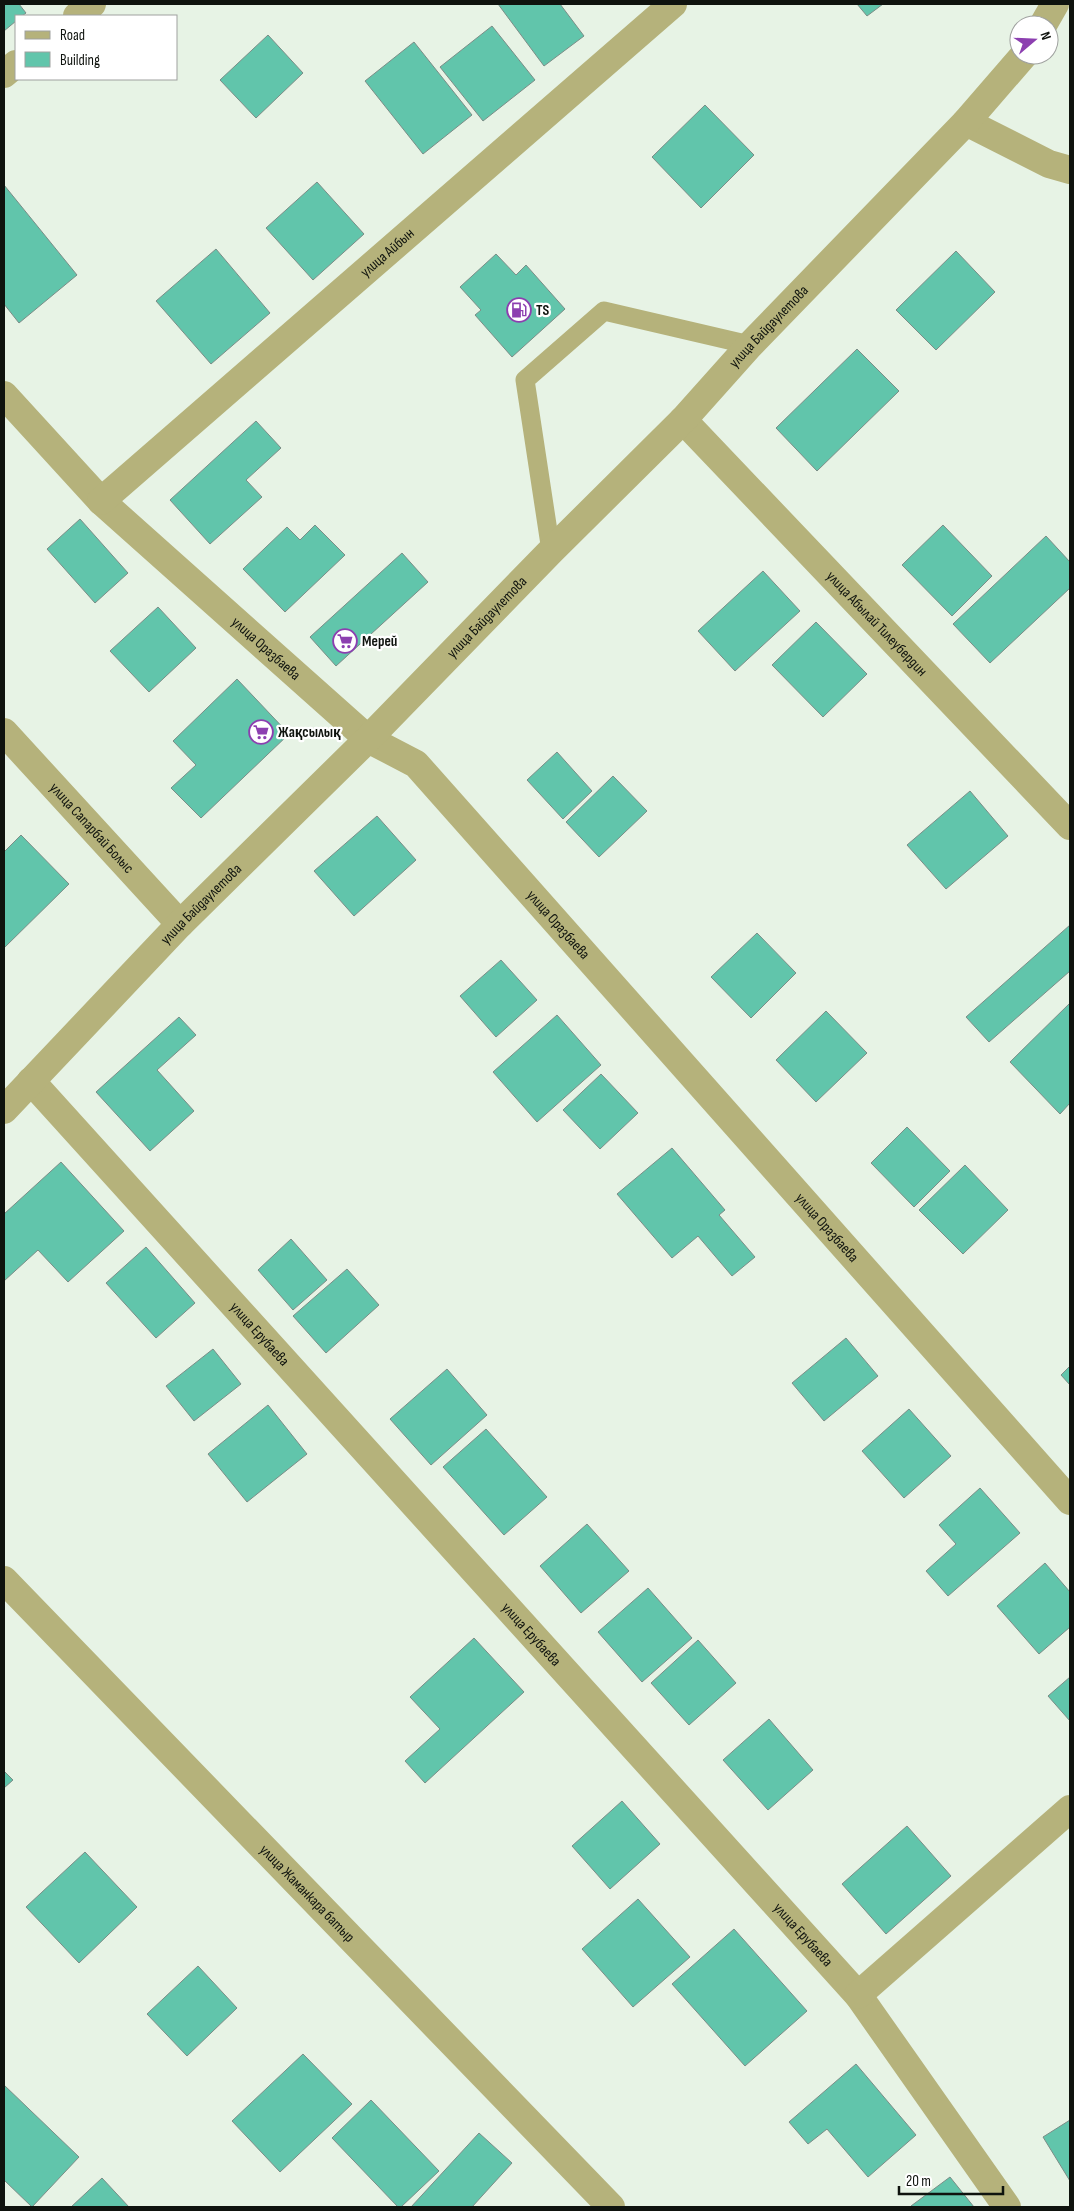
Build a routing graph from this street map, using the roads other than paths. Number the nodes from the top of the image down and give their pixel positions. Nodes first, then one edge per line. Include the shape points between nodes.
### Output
1 (92, 4) edge
2 (673, 4) edge
3 (1055, 4) edge
4 (77, 15) edge
5 (1049, 15) edge
6 (15, 65) edge
7 (1015, 65) edge
8 (4, 74) edge
9 (966, 122) junction
10 (1070, 170) edge
11 (750, 345) junction
12 (4, 395) edge
13 (683, 420) junction
14 (101, 501) junction
15 (551, 551) junction
16 (4, 732) edge
17 (368, 739) junction
18 (1070, 826) edge
19 (180, 924) junction
20 (31, 1081) junction
21 (4, 1110) edge
22 (1070, 1501) edge
23 (4, 1580) edge
24 (1070, 1809) edge
25 (858, 1995) junction
26 (611, 2207) edge
27 (1007, 2207) edge

1 - 4 street
2 - 14 street, улица Айбын
3 - 5 street
6 - 8 street
7 - 9 street, улица Байдаулетова
9 - 10 street via 1049,164
9 - 11 street, улица Байдаулетова
11 - 13 street, улица Байдаулетова
11 - 15 lane via 604,312 525,380
12 - 14 street, улица Оразбаева
13 - 15 street, улица Байдаулетова
13 - 18 street, улица Абылай Тилеубердин
14 - 17 street, улица Оразбаева
15 - 17 street, улица Байдаулетова
16 - 19 street, улица Cапарбай Болыс
17 - 19 street, улица Байдаулетова
17 - 22 street, улица Оразбаева via 416,764
19 - 20 street, улица Байдаулетова
20 - 21 street, улица Байдаулетова
20 - 25 street, улица Ерубаева
23 - 26 street, улица Жаманкара батыр
24 - 25 street
25 - 27 street, улица Ерубаева

